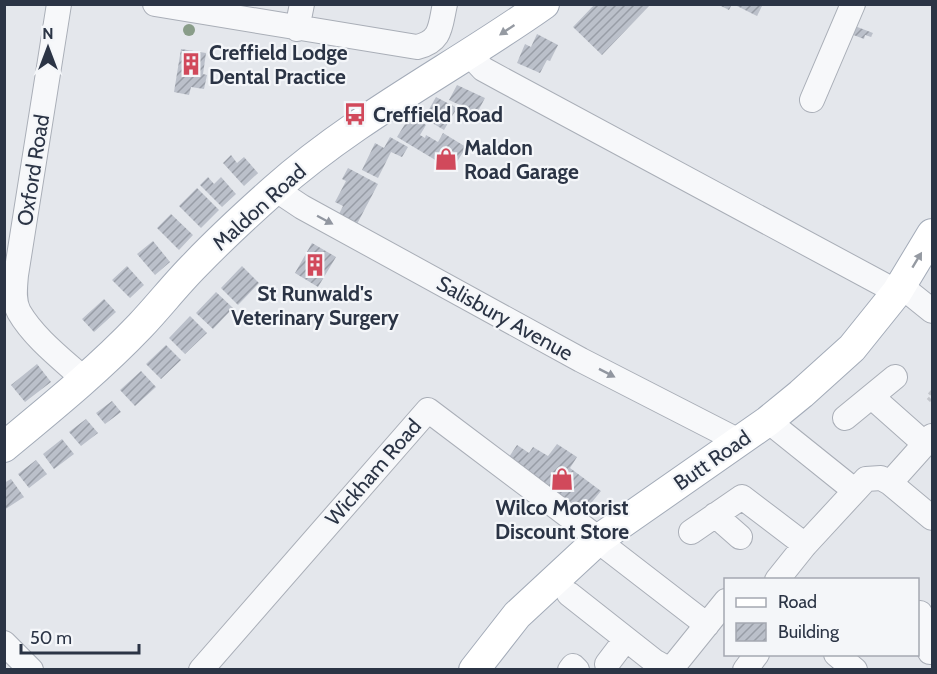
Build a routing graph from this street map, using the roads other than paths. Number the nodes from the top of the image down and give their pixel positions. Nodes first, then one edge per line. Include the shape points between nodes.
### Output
1 (59, 4) edge
2 (155, 4) edge
3 (302, 4) edge
4 (445, 4) edge
5 (544, 4) edge
6 (853, 4) edge
7 (297, 29) junction
8 (425, 44) junction
9 (469, 54) junction
10 (424, 81) junction
11 (812, 100) dead end
12 (275, 189) junction
13 (933, 234) edge
14 (10, 273) edge
15 (899, 289) junction
16 (933, 311) edge
17 (895, 377) dead end
18 (85, 380) junction
19 (872, 397) junction
20 (845, 418) dead end
21 (768, 421) junction
22 (737, 440) junction
23 (929, 440) edge
24 (4, 447) edge
25 (890, 483) junction
26 (854, 490) junction
27 (715, 515) junction
28 (933, 518) edge
29 (691, 532) dead end
30 (740, 537) dead end
31 (599, 539) junction
32 (805, 545) junction
33 (778, 578) edge
34 (569, 594) dead end
35 (724, 604) edge
36 (920, 613) dead end
37 (707, 625) junction
38 (626, 639) junction
39 (4, 643) edge
40 (933, 652) edge
41 (755, 656) edge
42 (839, 656) edge
43 (607, 664) dead end
44 (31, 669) edge
45 (201, 669) edge
46 (474, 669) edge
47 (570, 669) edge
48 (577, 669) edge
49 (670, 669) edge
50 (675, 669) edge
51 (745, 669) edge
52 (855, 669) edge

1 - 14 street, Oxford Road
2 - 7 street
3 - 7 street
4 - 8 street via 438,35
5 -> 9 main road, Maldon Road
6 - 11 street
7 - 8 street
8 - 10 street via 418,63
9 - 10 main road, Maldon Road
9 - 15 street via 483,69
10 - 12 main road, Maldon Road
12 - 18 main road, Maldon Road via 194,265
12 -> 22 street, Salisbury Avenue via 571,354
15 -> 13 main road, Butt Road
14 - 18 street, Oxford Road via 18,311 36,334
15 - 16 street
15 - 21 main road, Butt Road via 852,348
17 - 19 street
18 - 24 main road, Maldon Road
19 - 20 street
19 - 23 street
21 - 22 main road, Butt Road
21 - 26 street
22 - 31 main road, Butt Road
23 - 25 street
25 - 26 street via 881,478 866,479
25 - 28 street
26 - 32 street
27 - 29 street
27 - 30 street
27 - 32 street via 742,497
31 - 37 street
31 - 45 street, Wickham Road via 428,410
31 - 46 main road, Butt Road via 517,615
32 - 33 street
34 - 38 street
35 - 37 street
36 - 40 street via 924,639
37 - 50 street
38 - 43 street
38 - 49 street
39 - 44 street
41 - 51 street
42 - 52 street
47 - 48 street

